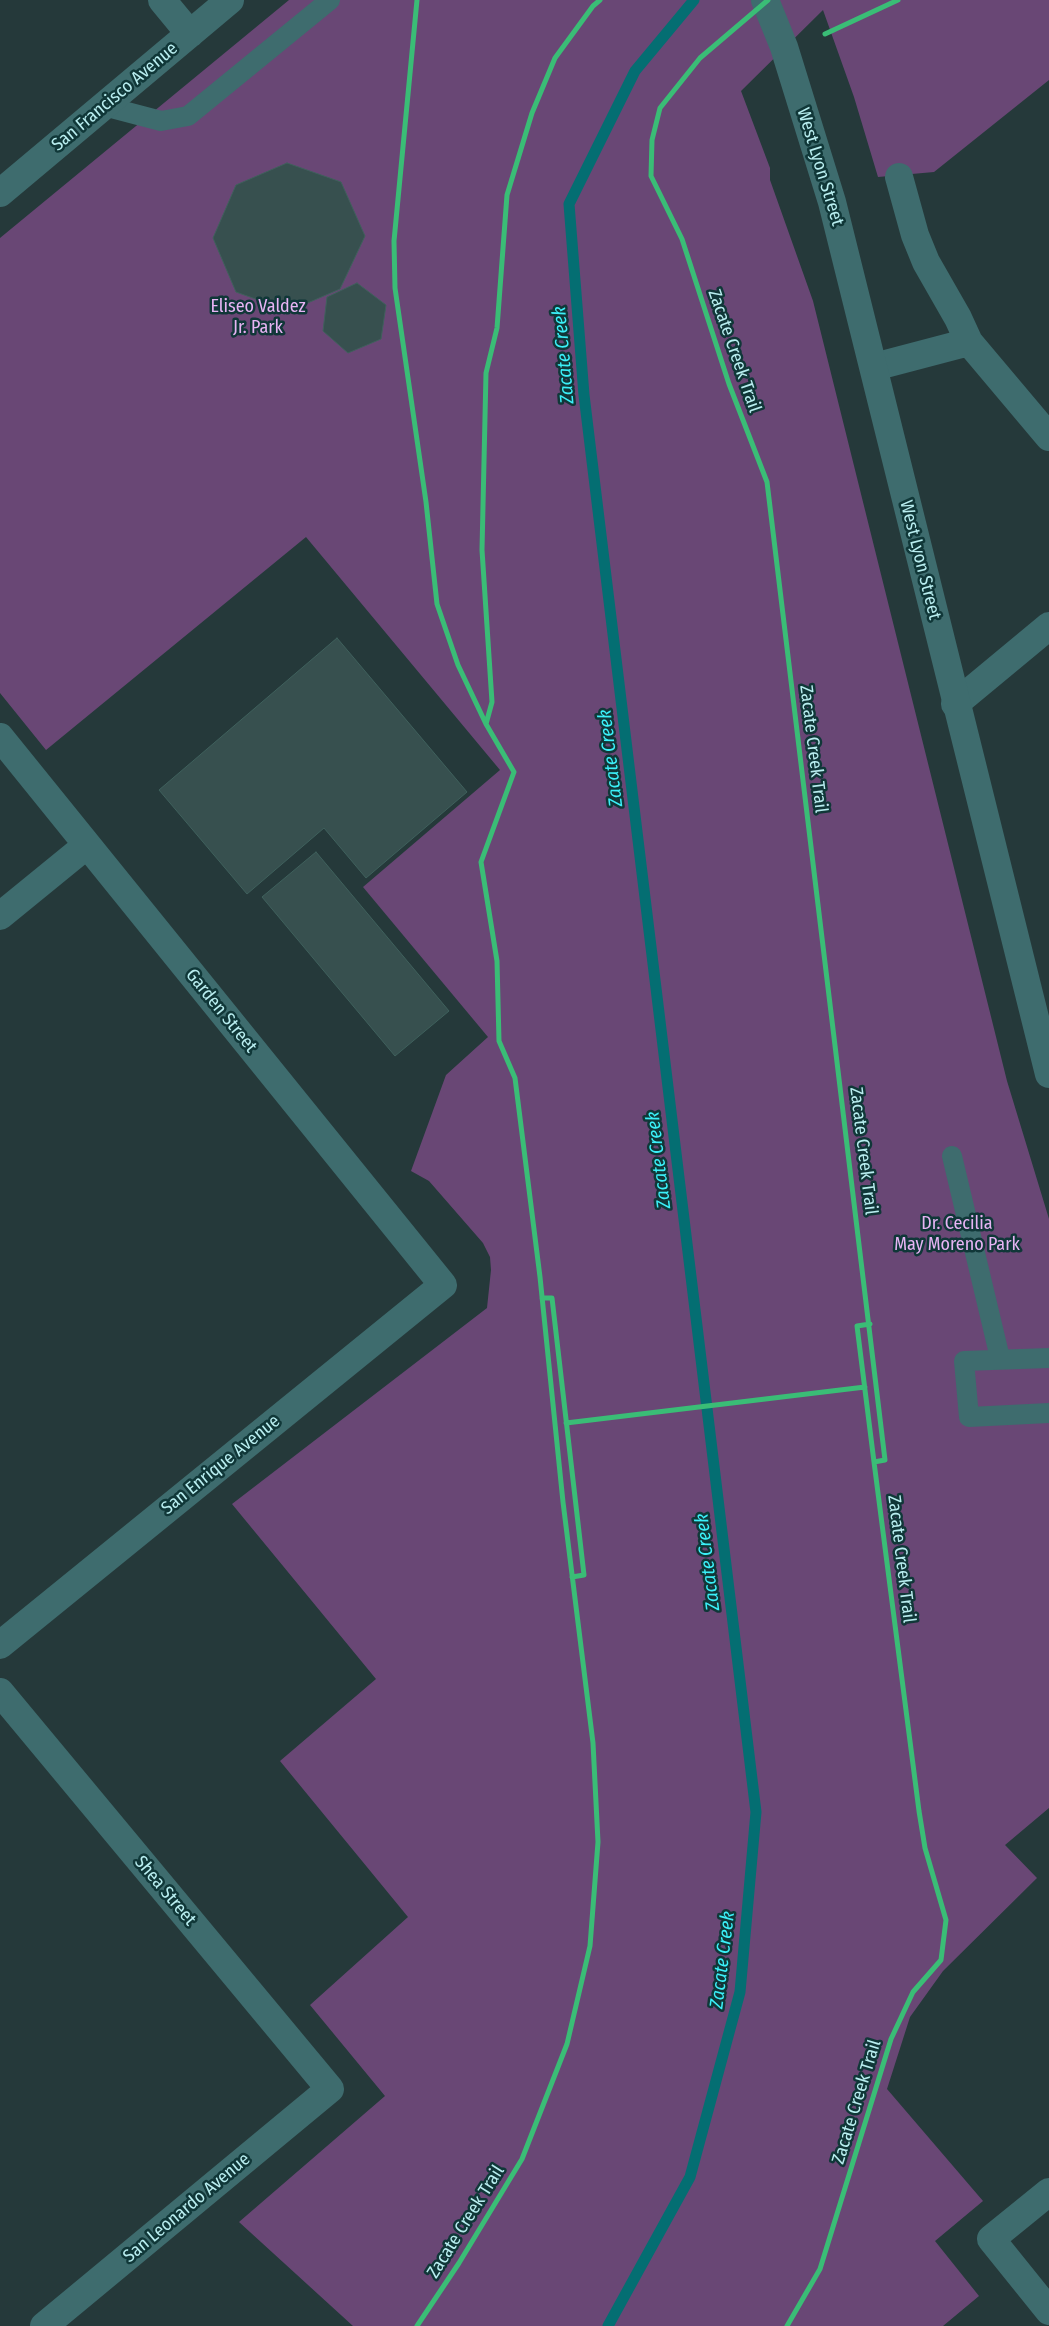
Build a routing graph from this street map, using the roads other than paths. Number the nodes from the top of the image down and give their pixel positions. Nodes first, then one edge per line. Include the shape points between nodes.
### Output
1 (162, 0) edge
2 (230, 0) edge
3 (330, 0) edge
4 (765, 0) edge
5 (190, 34) junction
6 (104, 106) junction
7 (899, 177) dead end
8 (0, 193) edge
9 (969, 342) junction
10 (874, 367) junction
11 (1049, 437) edge
12 (1049, 626) edge
13 (955, 704) junction
14 (0, 737) edge
15 (87, 845) junction
16 (0, 916) edge
17 (1049, 1074) edge
18 (952, 1156) dead end
19 (443, 1285) joint
20 (1000, 1358) junction
21 (1049, 1358) edge
22 (1049, 1413) edge
23 (0, 1645) edge
24 (0, 1692) edge
25 (330, 2089) joint
26 (1049, 2192) edge
27 (1049, 2310) edge
28 (44, 2326) edge

1 - 5 street
2 - 5 street, San Francisco Avenue
3 - 6 lane via 188,116 161,121
4 - 10 street, West Lyon Street via 784,47 832,202
5 - 6 street, San Francisco Avenue
6 - 8 street, San Francisco Avenue
7 - 9 street via 926,262
9 - 10 street
9 - 11 street
10 - 13 street, West Lyon Street
12 - 13 street
13 - 17 street, West Lyon Street
14 - 15 street, Garden Street
15 - 16 street
15 - 19 street, Garden Street
18 - 20 lane
19 - 23 street, San Enrique Avenue
20 - 21 lane
20 - 22 lane via 964,1361 969,1417
24 - 25 street, Shea Street
25 - 28 street, San Leonardo Avenue
26 - 27 street via 992,2239

